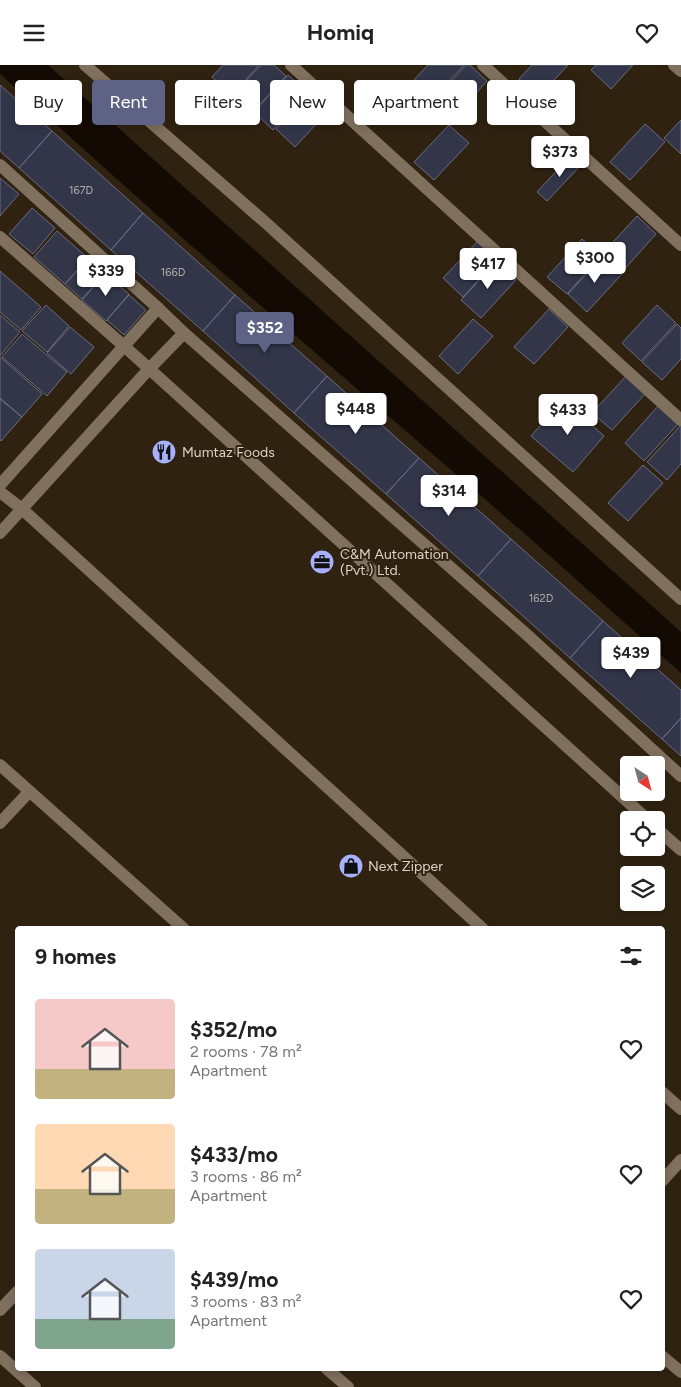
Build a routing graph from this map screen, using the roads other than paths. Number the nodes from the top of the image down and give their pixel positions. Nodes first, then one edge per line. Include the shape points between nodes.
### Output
1 (85, 65) edge
2 (291, 65) edge
3 (483, 65) edge
4 (674, 65) edge
5 (681, 71) edge
6 (0, 165) edge
7 (0, 237) edge
8 (681, 245) edge
9 (158, 309) junction
10 (184, 333) junction
11 (124, 346) junction
12 (149, 369) junction
13 (681, 420) edge
14 (0, 485) edge
15 (0, 492) edge
16 (22, 509) junction
17 (0, 533) edge
18 (681, 599) edge
19 (0, 765) edge
20 (681, 776) edge
21 (29, 792) junction
22 (638, 811) edge
23 (0, 823) edge
24 (665, 836) edge
25 (681, 850) edge
26 (181, 926) edge
27 (480, 926) edge
28 (665, 1095) edge
29 (681, 1109) edge
30 (681, 1160) edge
31 (665, 1178) edge
32 (15, 1294) edge
33 (0, 1310) edge
34 (0, 1356) edge
35 (665, 1359) edge
36 (15, 1369) edge
37 (17, 1371) edge
38 (329, 1371) edge
39 (681, 1372) edge
40 (35, 1387) edge
41 (348, 1387) edge

1 - 18 street via 266,223
2 - 13 street
3 - 8 street
4 - 5 street
6 - 9 street
7 - 11 street
9 - 10 street
9 - 11 street
10 - 12 street
10 - 20 street via 525,633
11 - 12 street
11 - 14 street
12 - 16 street
12 - 22 street
15 - 16 street
16 - 17 street
16 - 27 street
19 - 21 street
21 - 23 street
21 - 26 street
24 - 25 street
28 - 29 street
30 - 31 street
32 - 33 street
34 - 36 street
35 - 39 street
37 - 40 street
38 - 41 street

